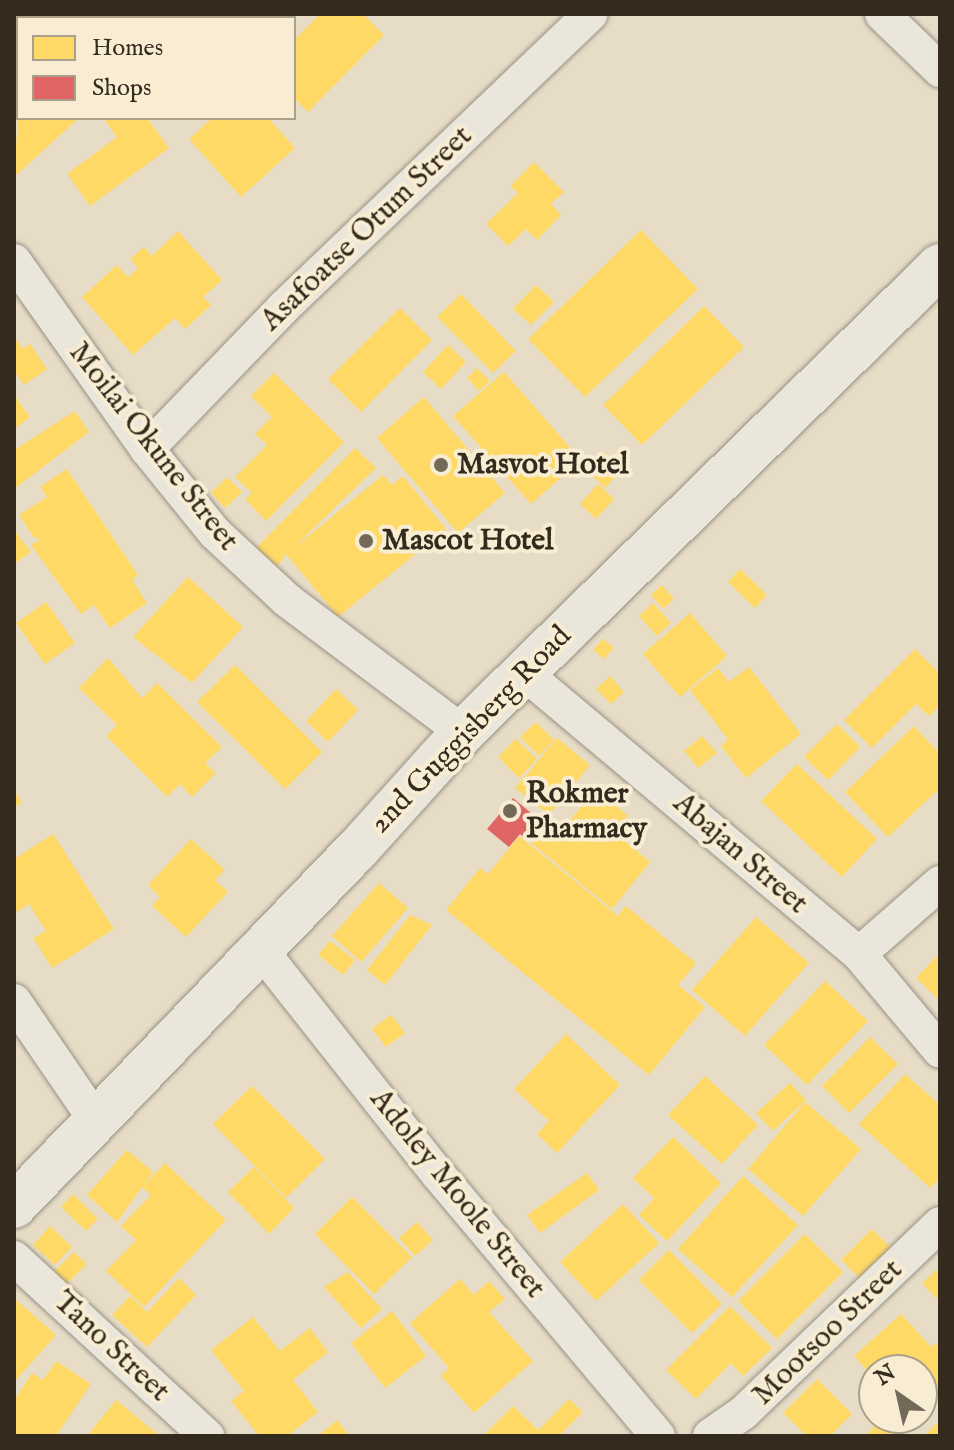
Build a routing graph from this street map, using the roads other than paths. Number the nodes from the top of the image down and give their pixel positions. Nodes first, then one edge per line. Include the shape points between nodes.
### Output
1 (591, 14) edge
2 (882, 14) edge
3 (940, 70) edge
4 (14, 261) edge
5 (940, 266) edge
6 (147, 449) junction
7 (524, 673) junction
8 (463, 732) junction
9 (940, 883) edge
10 (260, 949) junction
11 (859, 954) junction
12 (14, 1001) edge
13 (940, 1051) edge
14 (97, 1122) junction
15 (14, 1206) edge
16 (940, 1224) edge
17 (14, 1258) edge
18 (207, 1436) edge
19 (658, 1436) edge
20 (710, 1436) edge

1 - 6 street, Asafoatse Otum Street via 284,307
2 - 3 street
4 - 6 street, Moilai Okune Street
5 - 7 main road, 2nd Guggisberg Road
6 - 8 street, Moilai Okune Street via 247,566
7 - 8 main road, 2nd Guggisberg Road
7 - 11 street, Abajan Street
8 - 10 main road, 2nd Guggisberg Road
9 - 11 street
10 - 14 main road, 2nd Guggisberg Road
10 - 19 street, Adoley Moole Street via 438,1174
11 - 13 street, Abajan Street
12 - 14 street
14 - 15 main road, 2nd Guggisberg Road
16 - 20 street, Mootsoo Street via 743,1413
17 - 18 street, Tano Street

